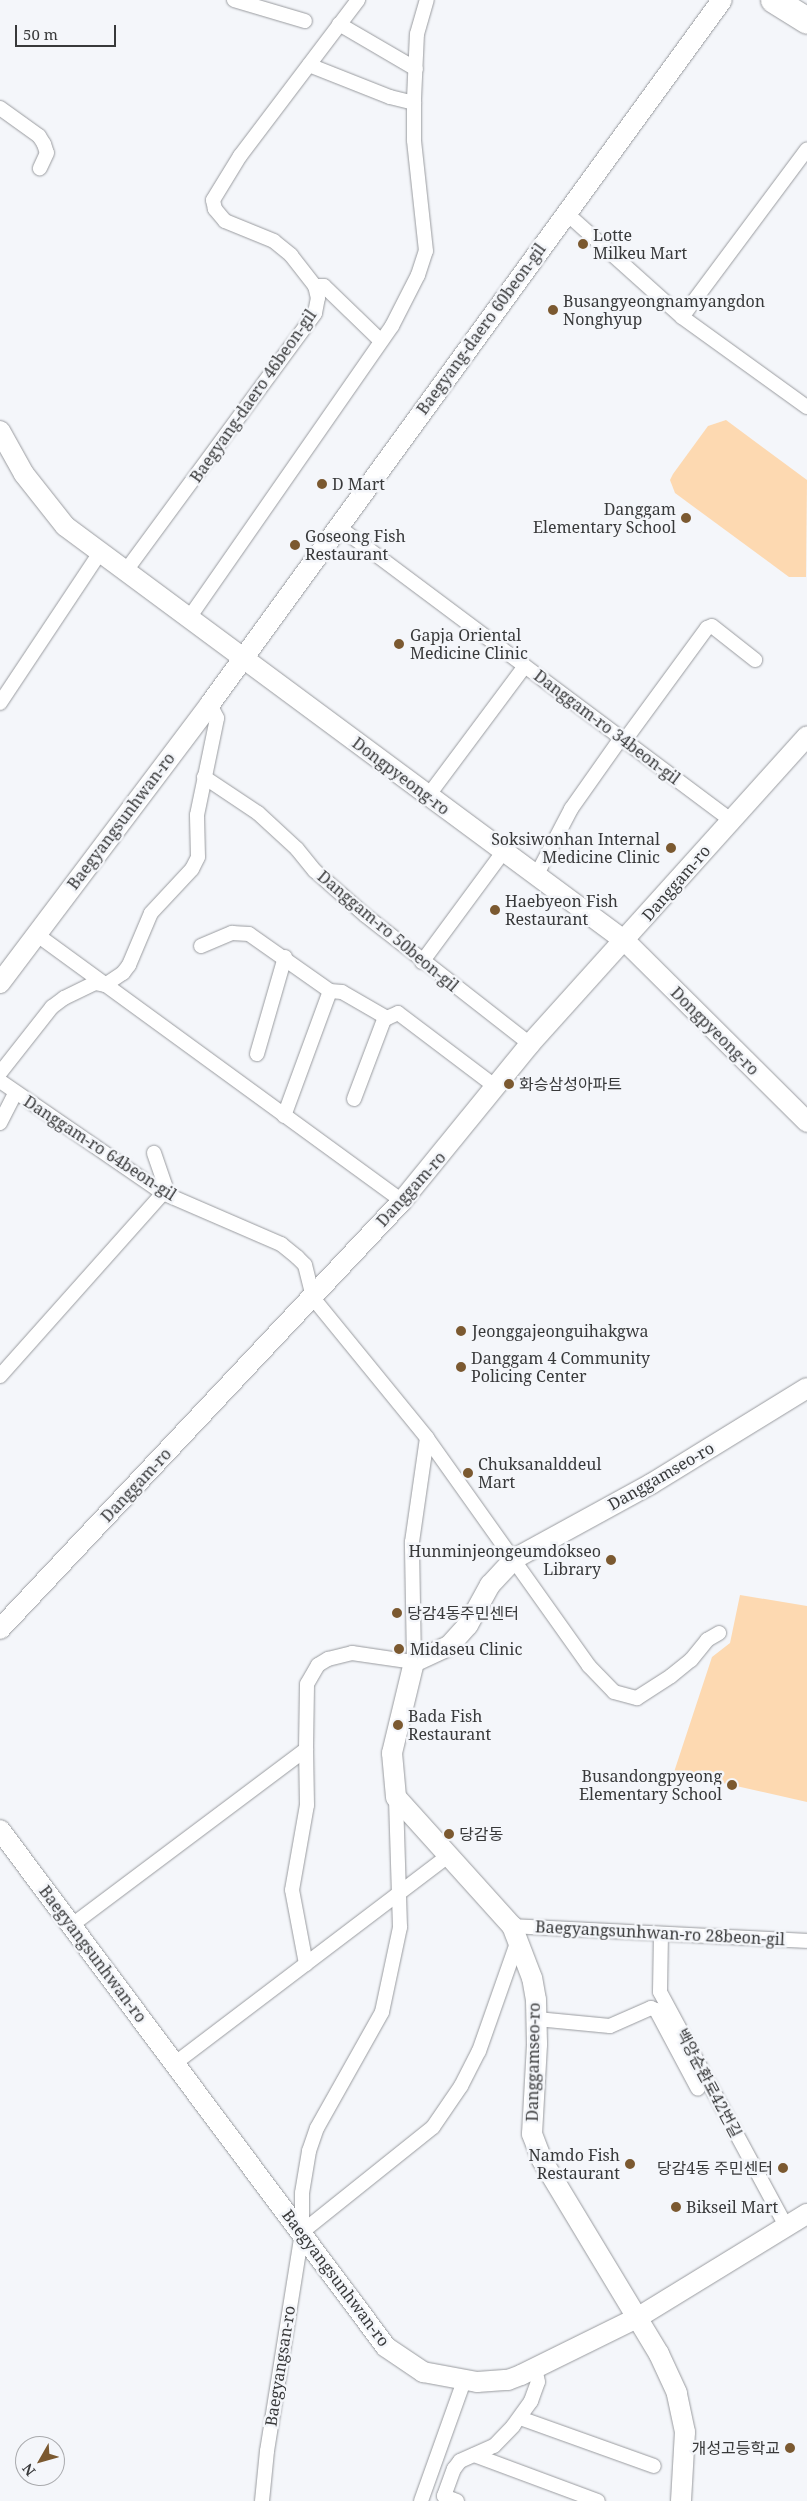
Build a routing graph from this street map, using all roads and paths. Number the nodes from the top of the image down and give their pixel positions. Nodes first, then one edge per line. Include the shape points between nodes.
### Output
1 (234, 0) edge
2 (358, 0) edge
3 (427, 0) edge
4 (722, 0) edge
5 (768, 0) edge
6 (774, 0) edge
7 (793, 0) edge
8 (807, 10) edge
9 (807, 21) edge
10 (305, 22) dead end
11 (339, 24) junction
12 (807, 27) edge
13 (309, 65) junction
14 (416, 69) junction
15 (414, 103) junction
16 (0, 108) edge
17 (807, 149) edge
18 (40, 168) dead end
19 (565, 212) junction
20 (315, 286) junction
21 (682, 317) junction
22 (381, 341) junction
23 (807, 407) edge
24 (0, 431) edge
25 (339, 526) junction
26 (99, 554) junction
27 (125, 572) junction
28 (189, 618) junction
29 (242, 660) junction
30 (755, 660) dead end
31 (525, 666) junction
32 (0, 703) edge
33 (210, 704) junction
34 (807, 736) edge
35 (623, 739) junction
36 (204, 777) junction
37 (428, 796) junction
38 (731, 820) junction
39 (503, 852) junction
40 (536, 876) junction
41 (36, 934) junction
42 (625, 941) junction
43 (201, 946) dead end
44 (285, 957) junction
45 (422, 962) junction
46 (0, 983) edge
47 (105, 985) junction
48 (330, 991) junction
49 (385, 1017) junction
50 (530, 1044) junction
51 (257, 1054) dead end
52 (0, 1073) edge
53 (0, 1081) edge
54 (496, 1087) junction
55 (15, 1093) junction
56 (354, 1099) dead end
57 (284, 1116) junction
58 (807, 1122) edge
59 (0, 1123) edge
60 (154, 1153) dead end
61 (163, 1193) junction
62 (402, 1201) junction
63 (313, 1298) junction
64 (1, 1374) edge
65 (807, 1388) edge
66 (427, 1438) junction
67 (514, 1559) junction
68 (0, 1628) edge
69 (719, 1633) dead end
70 (414, 1662) junction
71 (306, 1749) junction
72 (396, 1797) junction
73 (0, 1830) edge
74 (449, 1855) junction
75 (400, 1893) junction
76 (72, 1925) junction
77 (515, 1934) junction
78 (661, 1934) junction
79 (807, 1941) edge
80 (306, 1964) junction
81 (537, 2019) junction
82 (174, 2064) junction
83 (698, 2089) dead end
84 (807, 2214) edge
85 (786, 2226) junction
86 (302, 2232) junction
87 (637, 2318) junction
88 (535, 2368) junction
89 (464, 2381) junction
90 (520, 2418) junction
91 (474, 2456) junction
92 (654, 2466) dead end
93 (262, 2501) edge
94 (422, 2501) edge
95 (457, 2501) edge
96 (598, 2501) edge
97 (681, 2501) edge

1 - 10 street
2 - 11 street, Baegyang-daero 46beon-gil
3 - 14 street via 418,34
4 - 19 main road, Baegyang-daero 60beon-gil
5 - 12 main road
6 - 9 highway
7 - 8 highway
11 - 13 street, Baegyang-daero 46beon-gil
11 - 14 street
13 - 15 street via 390,98
13 - 20 street, Baegyang-daero 46beon-gil via 240,156 213,200 215,210 225,222 274,241 297,262
14 - 15 street
15 - 22 street via 414,148 426,251 413,289
16 - 18 street via 39,136 47,153
17 - 21 street
19 - 21 street
19 - 25 main road, Baegyang-daero 60beon-gil
20 - 22 street via 324,286
20 - 27 street, Baegyang-daero 46beon-gil via 318,298 315,313
21 - 23 street
22 - 28 street
24 - 26 main road, Dongpyeong-ro via 24,474 65,526
25 - 29 main road, Baegyang-daero 60beon-gil
25 - 31 street, Danggam-ro 34beon-gil
26 - 27 main road, Dongpyeong-ro
26 - 32 street
27 - 28 main road, Dongpyeong-ro
28 - 29 main road, Dongpyeong-ro
29 - 33 main road, Baegyangsunhwan-ro
29 - 37 main road, Dongpyeong-ro
30 - 35 street via 712,626 707,628
31 - 35 street, Danggam-ro 34beon-gil
31 - 37 street
33 - 36 street via 216,718
33 - 41 main road, Baegyangsunhwan-ro
34 - 38 main road, Danggam-ro
35 - 38 street, Danggam-ro 34beon-gil
35 - 40 street via 571,809
36 - 45 street, Danggam-ro 50beon-gil via 258,813 297,849 315,871
36 - 47 street via 197,815 198,857 164,902 150,913 130,965
37 - 39 main road, Dongpyeong-ro
38 - 42 main road, Danggam-ro
39 - 40 main road, Dongpyeong-ro
39 - 45 street
40 - 42 main road, Dongpyeong-ro
41 - 46 main road, Baegyangsunhwan-ro
41 - 47 street
42 - 50 main road, Danggam-ro
42 - 58 main road, Dongpyeong-ro
43 - 44 street via 232,933 249,934
44 - 48 street
44 - 51 street
45 - 50 street, Danggam-ro 50beon-gil
47 - 52 street via 95,983 71,993 52,1007
47 - 57 street
48 - 49 street via 342,992
48 - 57 street
49 - 54 street via 398,1014
49 - 56 street
50 - 54 main road, Danggam-ro
53 - 55 street, Danggam-ro 64beon-gil
54 - 62 main road, Danggam-ro
55 - 59 street
55 - 61 street, Danggam-ro 64beon-gil
57 - 62 street
60 - 61 street via 165,1186
61 - 63 street, Danggam-ro 64beon-gil via 289,1250 305,1265
61 - 64 street
62 - 63 main road, Danggam-ro
63 - 66 street
63 - 68 main road, Danggam-ro
65 - 67 main road, Danggamseo-ro via 651,1484
66 - 67 street
66 - 70 street via 412,1542
67 - 69 street via 589,1666 623,1697 637,1698 662,1683 691,1660 707,1640
67 - 70 main road, Danggamseo-ro via 490,1585 468,1625 449,1646
70 - 71 street via 352,1653 328,1659 318,1666 306,1684
70 - 72 main road via 392,1753
71 - 76 street
71 - 80 street via 307,1805 292,1890
72 - 74 main road, Danggamseo-ro
72 - 75 street, Baegyangsan-ro
73 - 76 main road, Baegyangsunhwan-ro
74 - 75 street
74 - 77 main road, Danggamseo-ro
75 - 80 street
75 - 86 street, Baegyangsan-ro via 400,1927 382,2012 317,2128 309,2151 302,2193
76 - 82 main road, Baegyangsunhwan-ro
77 - 78 street, Baegyangsunhwan-ro 28beon-gil
77 - 81 main road, Danggamseo-ro via 532,1978
77 - 86 street via 480,2051 461,2086 432,2127
78 - 79 street, Baegyangsunhwan-ro 28beon-gil
78 - 85 street, 백양순환로42번길 via 660,1992
80 - 82 street
81 - 83 street via 610,2026 651,2008 656,2010
81 - 87 main road, Danggamseo-ro via 531,2120 537,2150
82 - 86 main road, Baegyangsunhwan-ro
84 - 85 main road, Baegyangsunhwan-ro
85 - 87 main road, Baegyangsunhwan-ro
86 - 89 main road, Baegyangsunhwan-ro via 391,2352 423,2372
86 - 93 street, Baegyangsan-ro
87 - 88 main road, Baegyangsunhwan-ro
87 - 97 main road, Danggamseo-ro via 668,2370 683,2415 685,2454
88 - 89 main road, Baegyangsunhwan-ro via 508,2380
88 - 90 street via 538,2382
89 - 94 street
90 - 91 street via 494,2446
90 - 92 street
91 - 95 street via 460,2461 449,2480 444,2496
91 - 96 street

